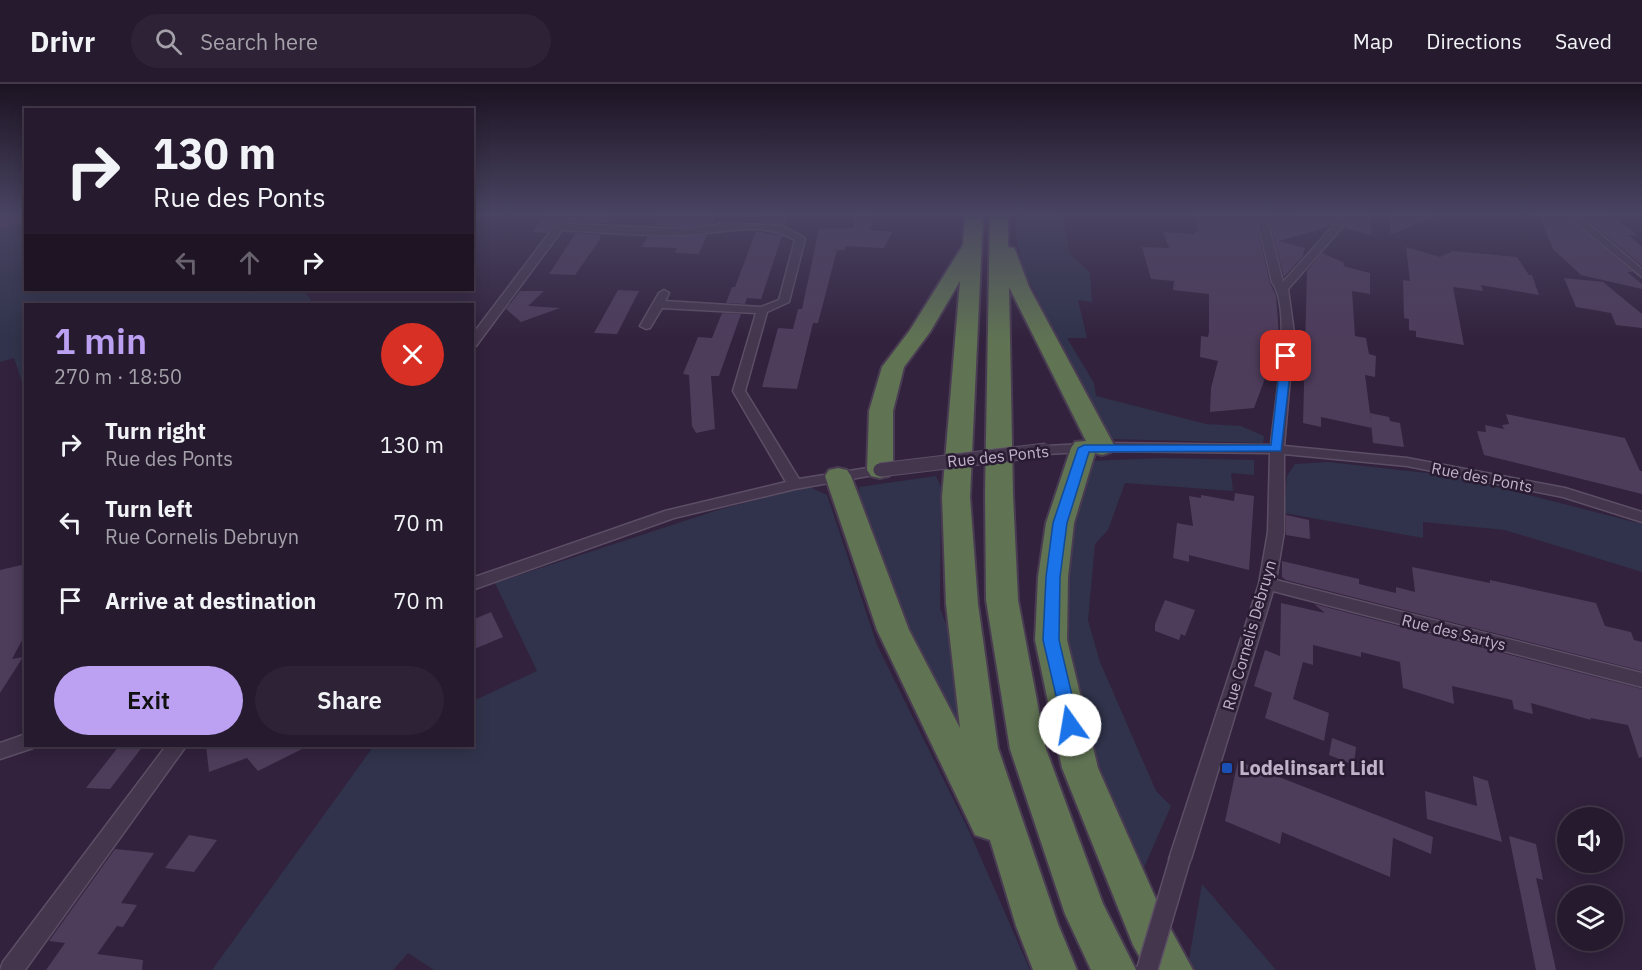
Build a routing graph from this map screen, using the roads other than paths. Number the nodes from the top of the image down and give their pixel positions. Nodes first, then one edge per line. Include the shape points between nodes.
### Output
1 (537, 256) edge
2 (796, 256) edge
3 (967, 256) edge
4 (983, 256) edge
5 (987, 256) edge
6 (1002, 256) edge
7 (1271, 256) edge
8 (1310, 256) edge
9 (1621, 256) edge
10 (1642, 274) edge
11 (1283, 289) junction
12 (664, 293) dead end
13 (657, 304) junction
14 (762, 310) junction
15 (646, 326) dead end
16 (474, 341) edge
17 (1093, 448) junction
18 (1277, 448) junction
19 (880, 470) junction
20 (838, 476) junction
21 (795, 483) junction
22 (1642, 517) edge
23 (474, 583) edge
24 (1267, 584) junction
25 (1642, 680) edge
26 (24, 743) edge
27 (176, 747) edge
28 (0, 751) edge
29 (1032, 912) junction
30 (11, 970) edge
31 (1055, 970) edge
32 (1114, 970) edge
33 (1147, 970) edge
34 (1171, 970) edge

1 - 16 street
2 - 14 street via 783,302
3 - 19 highway via 893,367 881,411
4 - 29 highway via 956,497 962,604 980,748
5 - 32 highway via 1002,600 1028,749 1086,914
6 - 17 highway
7 - 11 street, Rue Cornelis Debruyn via 1277,282
8 - 11 street
9 - 10 street
11 - 18 street, Rue Cornelis Debruyn via 1288,333
12 - 13 street
13 - 14 street
13 - 15 street
14 - 21 street via 739,391
17 - 18 street, Rue des Ponts
17 - 19 street, Rue des Ponts, bridge
17 - 34 highway via 1060,523 1051,640 1080,768 1148,930
18 - 22 street, Rue des Ponts via 1418,464 1565,493
18 - 24 street, Rue Cornelis Debruyn via 1276,532
19 - 20 street, Rue des Ponts
20 - 21 street, Rue des Ponts
20 - 29 highway via 893,630
21 - 23 street, Rue des Ponts via 670,514
24 - 25 street, Rue des Sartys
24 - 33 street, Rue Cornelis Debruyn, bridge
26 - 28 street
27 - 30 street
29 - 31 highway

